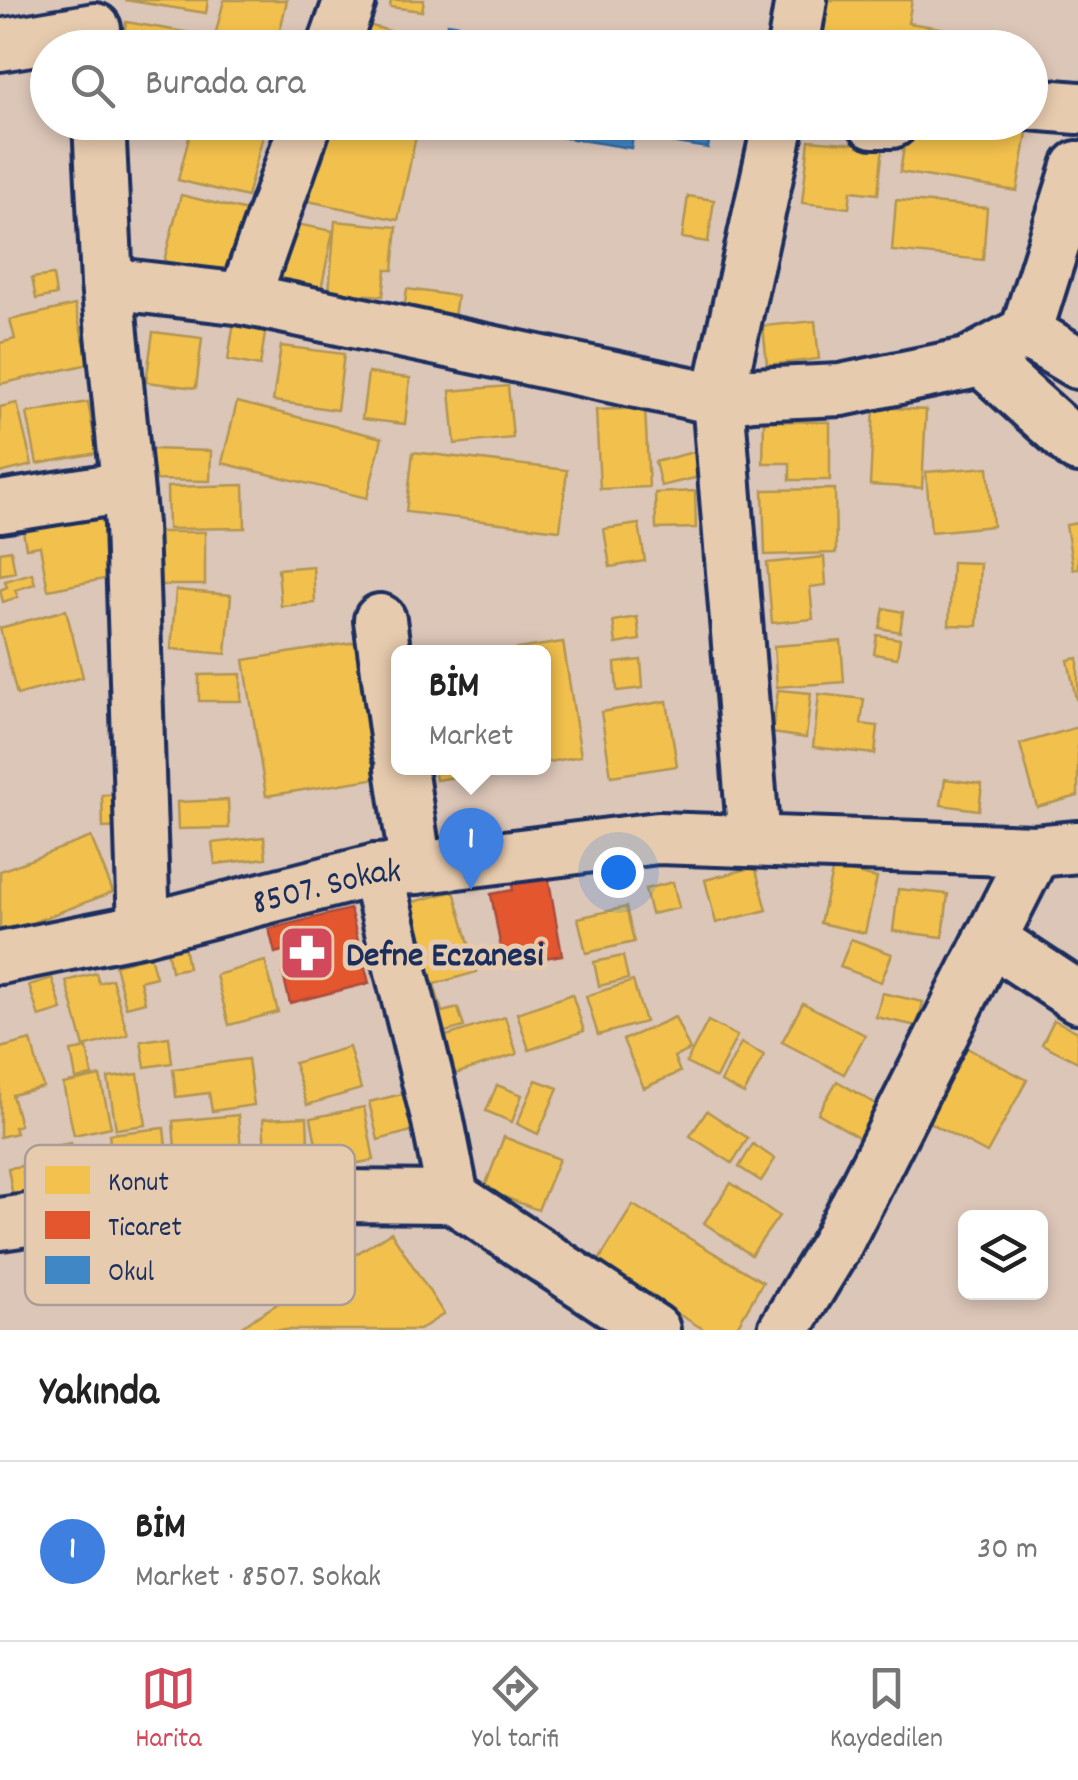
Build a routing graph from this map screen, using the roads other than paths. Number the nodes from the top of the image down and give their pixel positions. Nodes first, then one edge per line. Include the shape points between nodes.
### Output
1 (350, 0) edge
2 (801, 0) edge
3 (339, 30) edge
4 (795, 30) edge
5 (30, 39) edge
6 (0, 45) edge
7 (1048, 106) edge
8 (1078, 108) edge
9 (101, 140) edge
10 (300, 140) edge
11 (775, 140) edge
12 (1078, 167) edge
13 (106, 283) junction
14 (244, 299) junction
15 (1026, 332) junction
16 (978, 358) junction
17 (1078, 363) edge
18 (718, 400) junction
19 (1078, 446) edge
20 (127, 487) junction
21 (0, 507) edge
22 (380, 620) dead end
23 (391, 699) edge
24 (401, 775) edge
25 (754, 841) junction
26 (1056, 849) edge
27 (396, 869) junction
28 (144, 929) junction
29 (990, 939) junction
30 (0, 958) edge
31 (1078, 997) edge
32 (355, 1196) edge
33 (453, 1197) junction
34 (25, 1220) edge
35 (0, 1224) edge
36 (654, 1330) edge
37 (784, 1330) edge

1 - 3 street
2 - 4 street
5 - 6 street
7 - 8 street
9 - 13 street
10 - 14 street
11 - 18 street
12 - 15 street
13 - 14 street
13 - 20 street
14 - 18 street
15 - 16 street
15 - 17 street
16 - 18 street via 840,390
16 - 19 street
18 - 25 street
20 - 21 street
20 - 28 street
22 - 23 street
24 - 27 street
25 - 26 street, 8507. Sokak
25 - 27 street, 8507. Sokak via 658,838
26 - 29 street
27 - 28 street, 8507. Sokak
27 - 33 street
28 - 30 street, 8507. Sokak
29 - 31 street
29 - 37 street via 837,1243
32 - 33 street
33 - 36 street
34 - 35 street

